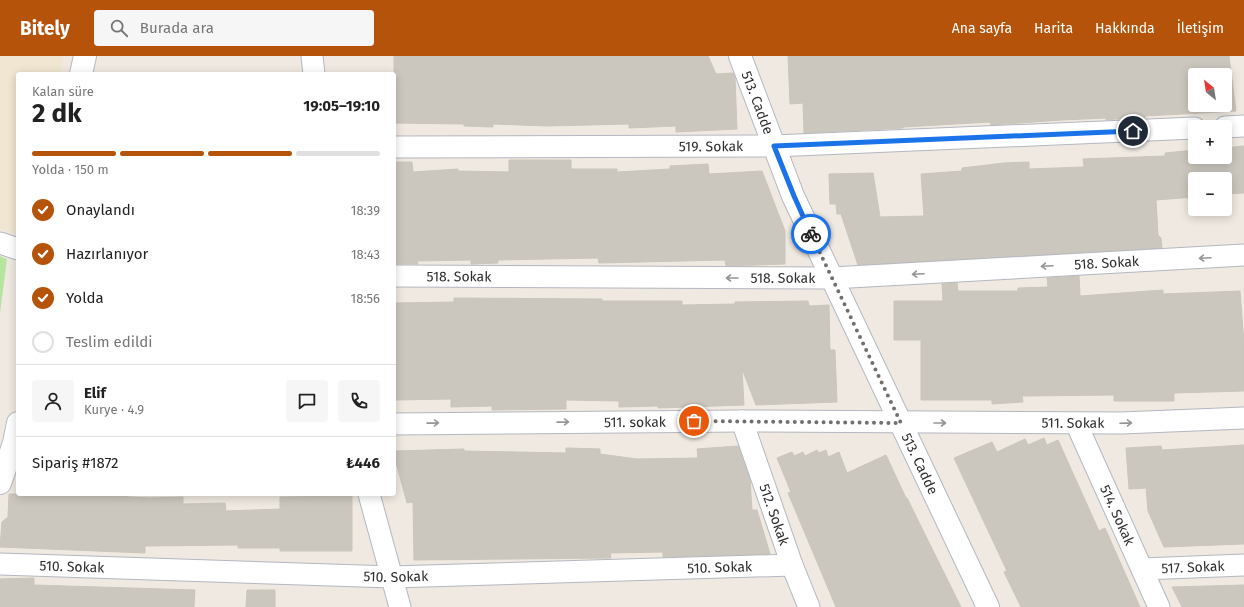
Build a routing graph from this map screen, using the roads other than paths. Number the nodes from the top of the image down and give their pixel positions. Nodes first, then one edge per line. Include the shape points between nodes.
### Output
1 (85, 56) edge
2 (312, 56) edge
3 (740, 56) edge
4 (81, 72) edge
5 (314, 72) edge
6 (1244, 126) edge
7 (1232, 127) edge
8 (1188, 128) edge
9 (774, 146) junction
10 (396, 147) edge
11 (0, 243) edge
12 (16, 248) edge
13 (1244, 255) edge
14 (396, 276) edge
15 (832, 278) junction
16 (1244, 418) edge
17 (742, 420) junction
18 (901, 423) junction
19 (1076, 423) junction
20 (396, 424) edge
21 (16, 432) edge
22 (0, 484) edge
23 (370, 496) edge
24 (0, 564) edge
25 (792, 565) junction
26 (1244, 565) edge
27 (1142, 569) junction
28 (392, 577) junction
29 (400, 607) edge
30 (808, 607) edge
31 (988, 607) edge
32 (1159, 607) edge

1 - 4 street
2 - 5 street
3 - 9 street, 513. Cadde
6 - 7 street
8 - 9 street, 519. Sokak
9 - 10 street, 519. Sokak
9 - 15 street, 513. Cadde
11 - 12 street
13 -> 15 street, 518. Sokak
15 -> 14 street, 518. Sokak
15 - 18 street, 513. Cadde
19 -> 16 street, 511. Sokak
17 - 18 street, 511. sokak
20 -> 17 street, 511. sokak
17 - 25 street, 512. Sokak
18 -> 19 street, 511. Sokak
18 - 31 street, 513. Cadde
19 - 27 street, 514. Sokak
21 - 22 street
23 - 28 street
24 - 28 street, 510. Sokak
25 - 28 street, 510. Sokak
25 - 30 street, 512. Sokak
26 - 27 street, 517. Sokak
27 - 32 street, 514. Sokak
28 - 29 street

